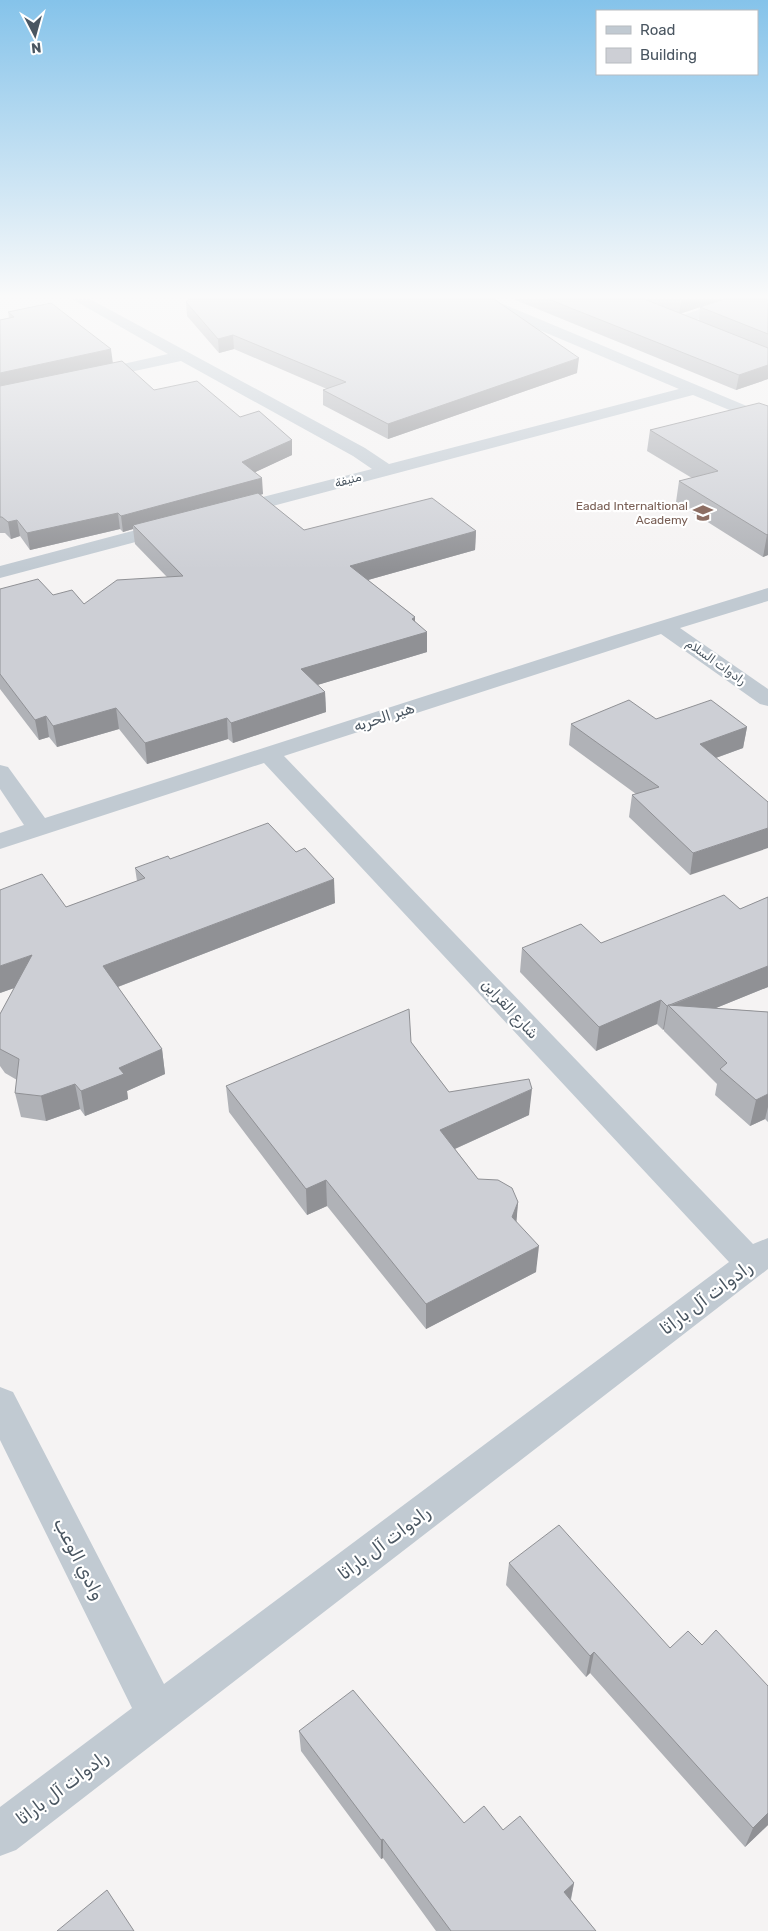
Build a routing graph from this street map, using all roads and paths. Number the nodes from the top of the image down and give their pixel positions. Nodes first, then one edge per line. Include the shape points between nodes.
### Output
1 (243, 389) edge
2 (695, 390) joint
3 (768, 421) edge
4 (386, 470) junction
5 (212, 516) edge
6 (183, 524) edge
7 (0, 572) edge
8 (768, 594) edge
9 (664, 626) junction
10 (768, 699) edge
11 (269, 754) junction
12 (0, 772) edge
13 (40, 828) junction
14 (0, 841) edge
15 (759, 1257) edge
16 (0, 1403) edge
17 (157, 1715) junction
18 (0, 1834) edge

1 - 4 street
2 - 3 street
2 - 4 street, منيفة
4 - 5 street, منيفة
6 - 7 street
8 - 9 street, هير الحربه
9 - 10 street, رادوات السلام
9 - 11 street, هير الحربه
11 - 13 street, هير الحربه
11 - 15 street, شارع القراين
12 - 13 street
13 - 14 street, هير الحربه
15 - 17 street, رادوات آل باراثا
16 - 17 street, وادي الوعب
17 - 18 street, رادوات آل باراثا

